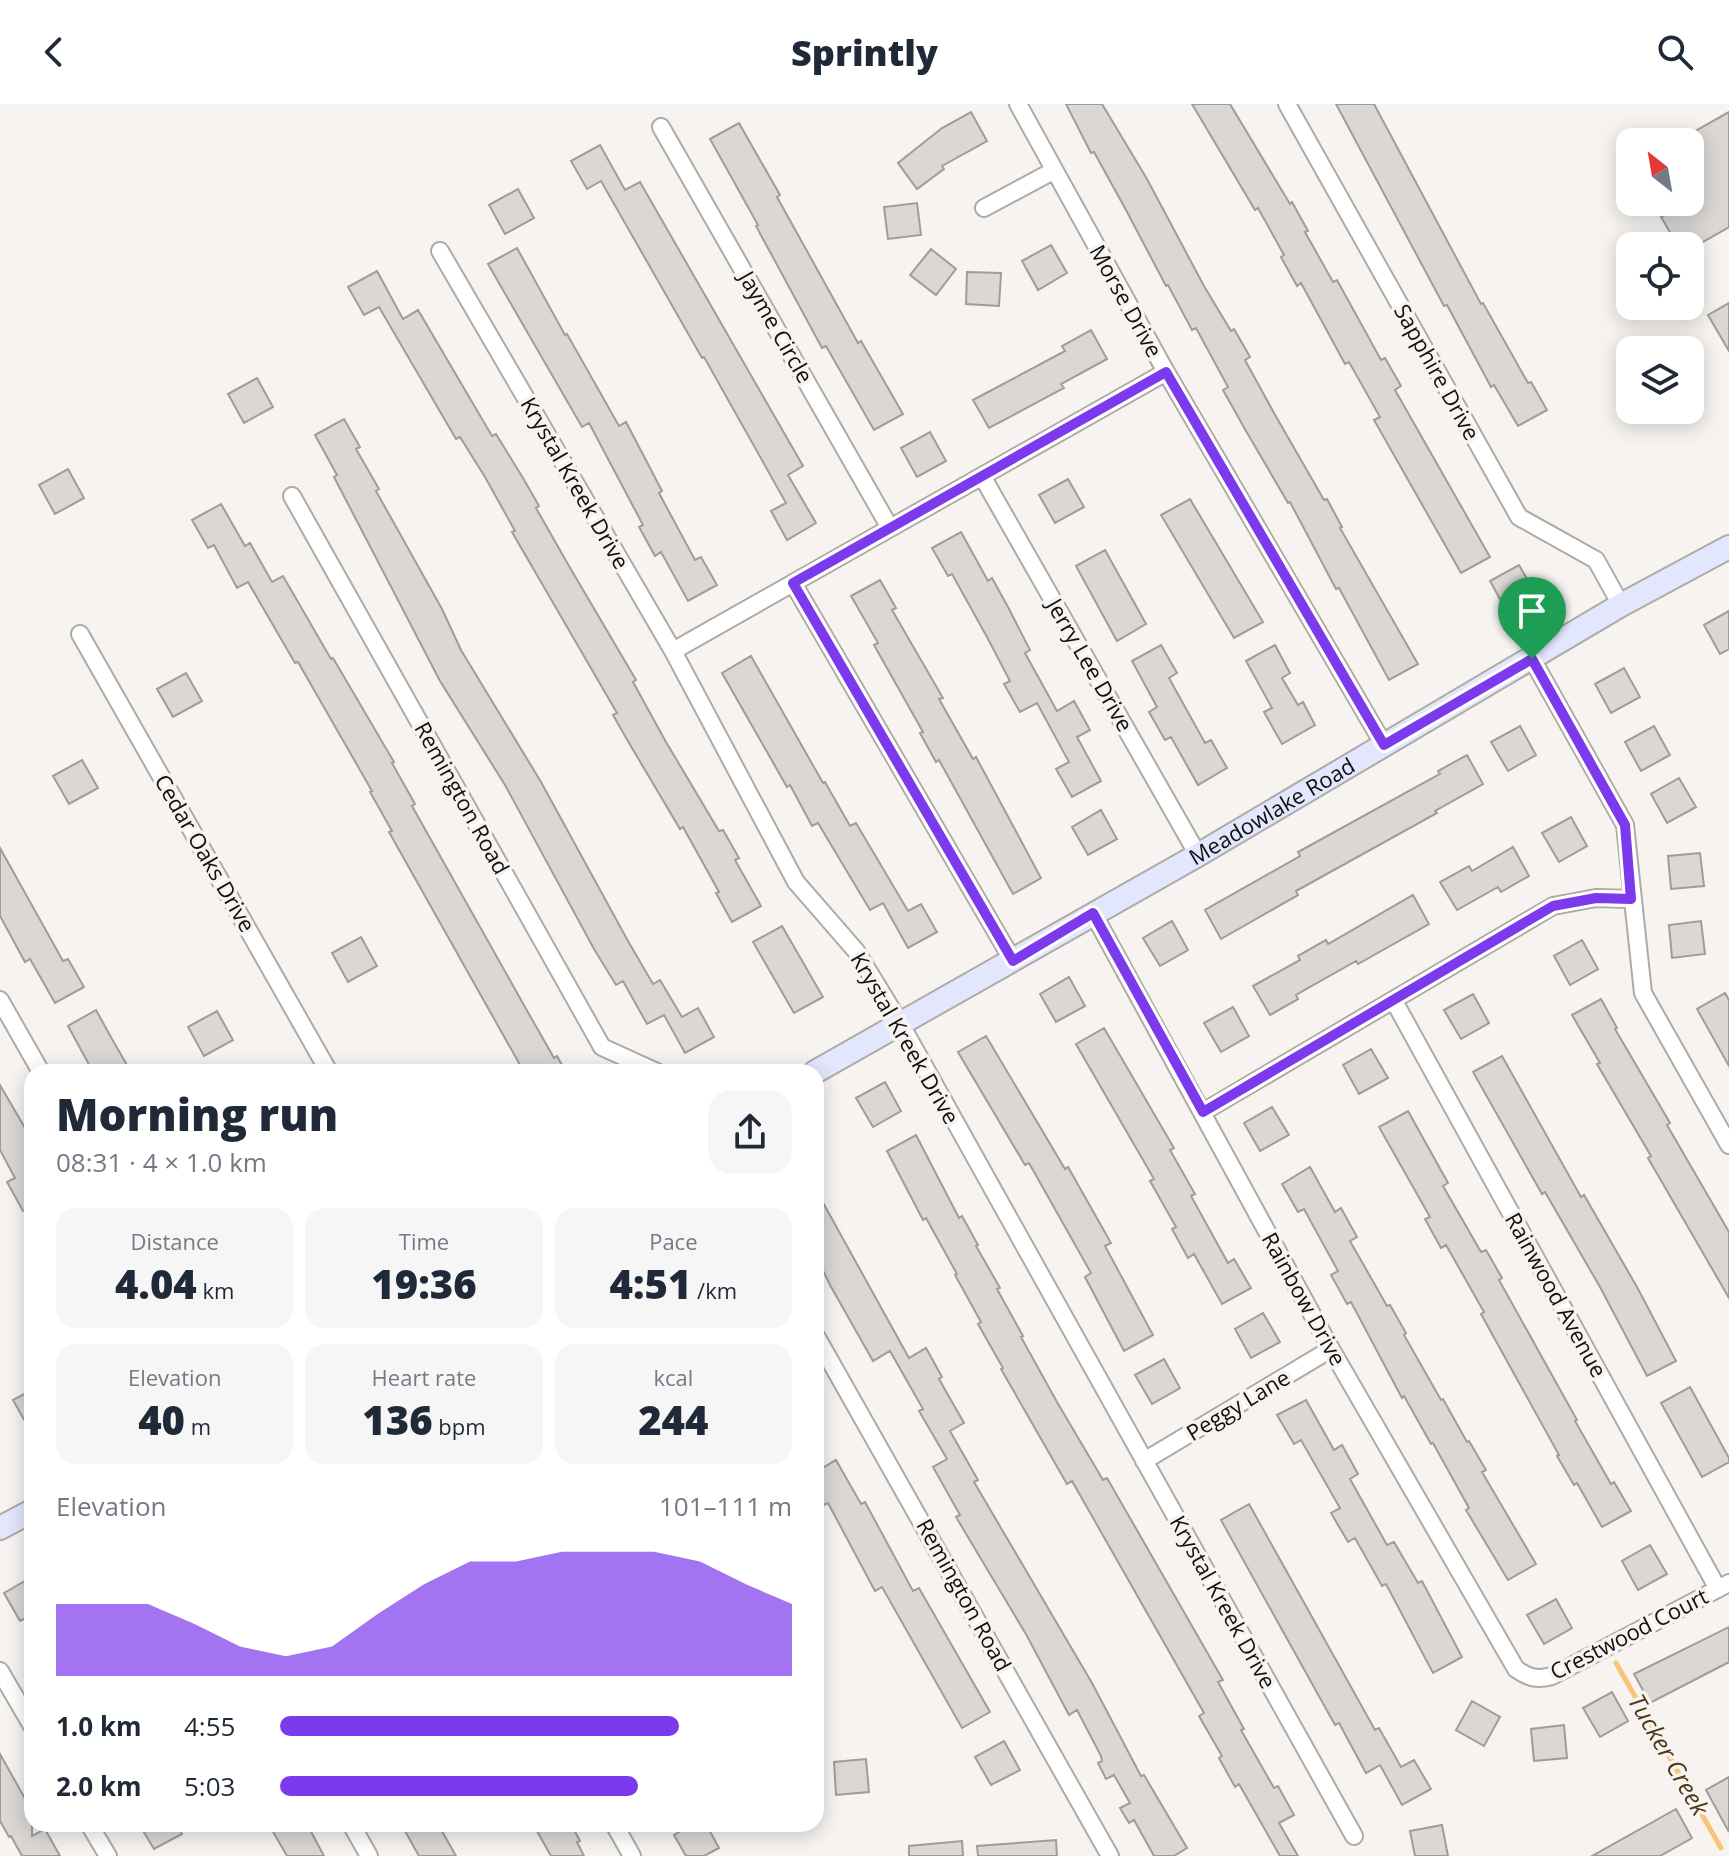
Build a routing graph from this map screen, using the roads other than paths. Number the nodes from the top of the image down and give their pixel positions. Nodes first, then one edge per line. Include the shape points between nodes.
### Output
1 (1018, 104) edge
2 (1287, 104) edge
3 (661, 127) dead end
4 (1053, 171) junction
5 (984, 208) dead end
6 (440, 251) dead end
7 (1166, 372) junction
8 (982, 476) junction
9 (292, 496) dead end
10 (890, 528) junction
11 (1729, 547) edge
12 (793, 583) junction
13 (1621, 605) junction
14 (80, 634) dead end
15 (673, 651) junction
16 (1532, 659) junction
17 (1384, 745) junction
18 (1198, 855) junction
19 (1631, 899) junction
20 (1093, 913) junction
21 (1013, 961) junction
22 (0, 1000) edge
23 (1394, 1001) junction
24 (900, 1023) junction
25 (36, 1064) edge
26 (324, 1064) edge
27 (639, 1064) edge
28 (824, 1067) edge
29 (1203, 1112) junction
30 (1729, 1145) edge
31 (1331, 1349) junction
32 (824, 1350) edge
33 (1144, 1461) junction
34 (24, 1515) edge
35 (0, 1528) edge
36 (1723, 1586) edge
37 (0, 1671) edge
38 (1528, 1677) joint
39 (5, 1692) edge
40 (24, 1716) edge
41 (94, 1832) edge
42 (356, 1832) edge
43 (618, 1832) edge
44 (1354, 1836) dead end
45 (108, 1856) edge
46 (369, 1856) edge
47 (632, 1856) edge
48 (1110, 1856) edge

1 - 4 street, Morse Drive
2 - 13 street, Sapphire Drive via 1519,517 1596,560
3 - 10 street, Jayme Circle
4 - 5 street
4 - 7 street, Morse Drive
6 - 15 street, Krystal Kreek Drive
7 - 8 street
7 - 17 street, Morse Drive
8 - 10 street
8 - 18 street, Jerry Lee Drive
9 - 27 street, Remington Road via 602,1047
10 - 12 street
11 - 13 street, Meadowlake Road
12 - 15 street
12 - 21 street
13 - 16 street, Meadowlake Road
14 - 26 street, Cedar Oaks Drive
15 - 24 street, Krystal Kreek Drive via 796,882 856,951
16 - 17 street, Meadowlake Road
16 - 19 street via 1625,825
17 - 18 street, Meadowlake Road
18 - 20 street, Meadowlake Road
19 - 23 street via 1596,898 1553,906
19 - 30 street via 1643,993
20 - 21 street, Meadowlake Road
20 - 29 street, Rainbow Drive
21 - 24 street, Meadowlake Road
22 - 25 street
23 - 29 street
23 - 36 street, Rainwood Avenue
24 - 28 street, Meadowlake Road
24 - 33 street, Krystal Kreek Drive
29 - 31 street, Rainbow Drive
31 - 33 street, Peggy Lane
31 - 38 street, Rainbow Drive via 1506,1655
32 - 48 street, Remington Road
33 - 44 street, Krystal Kreek Drive
34 - 35 street
36 - 38 street, Crestwood Court via 1564,1672
37 - 39 street
39 - 40 street
41 - 45 street
42 - 46 street
43 - 47 street

